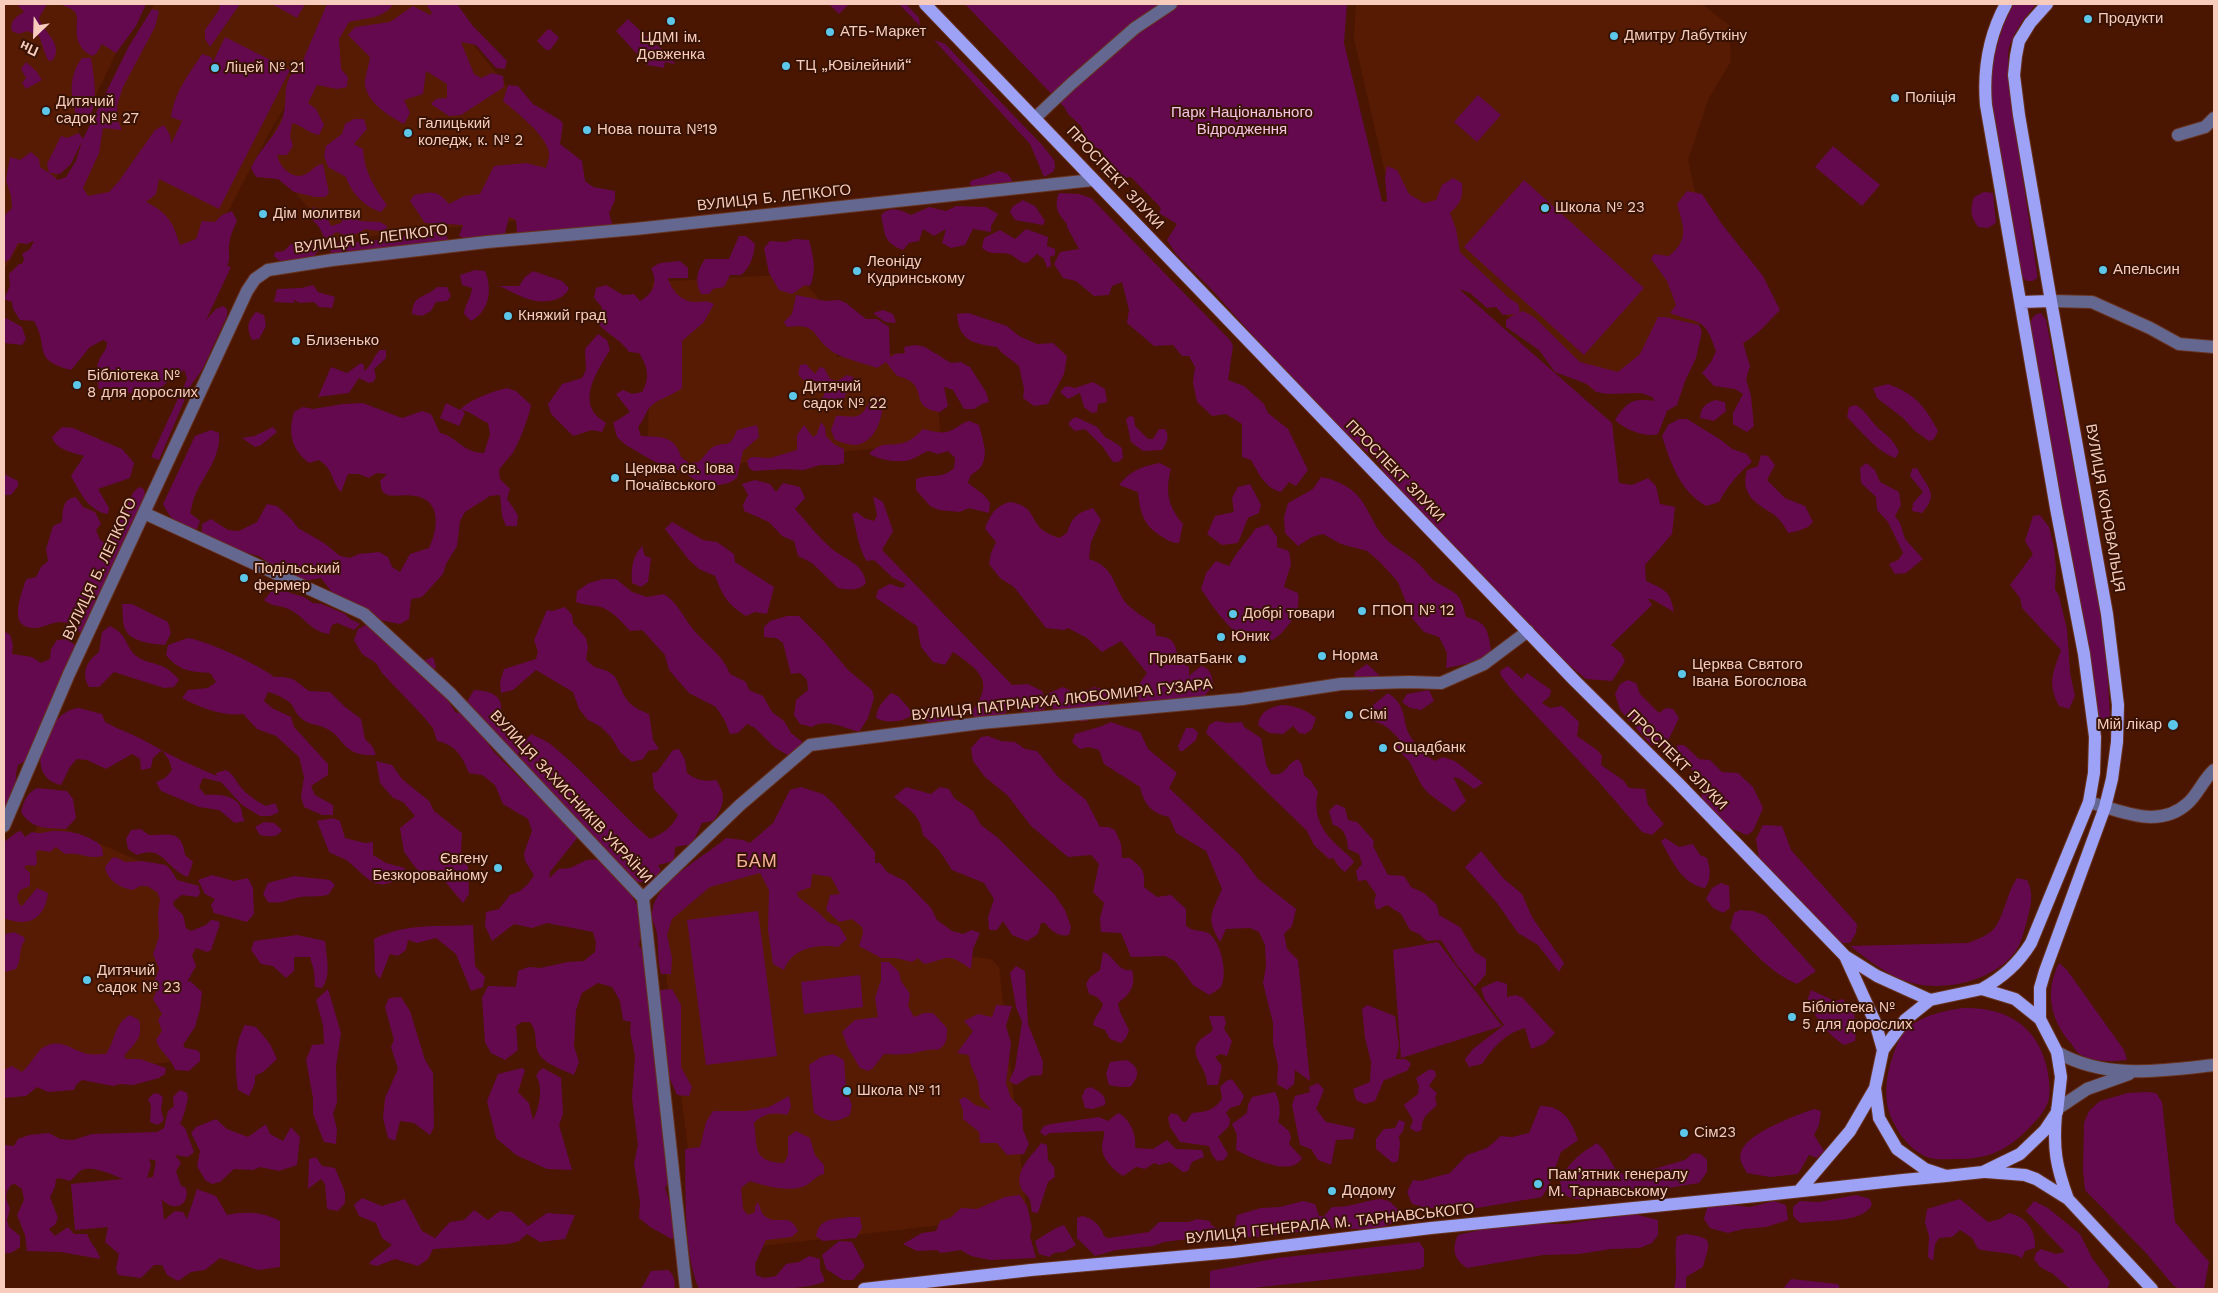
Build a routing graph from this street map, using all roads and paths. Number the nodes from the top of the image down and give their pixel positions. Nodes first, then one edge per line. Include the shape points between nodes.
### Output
1 (925, 4) edge
2 (1171, 4) edge
3 (2006, 4) edge
4 (2047, 4) edge
5 (1035, 118) junction
6 (2214, 118) edge
7 (2178, 135) dead end
8 (1093, 180) junction
9 (2050, 301) junction
10 (2021, 302) junction
11 (2213, 345) edge
12 (144, 512) junction
13 (1528, 631) junction
14 (2095, 737) junction
15 (2117, 742) junction
16 (2214, 770) edge
17 (2089, 802) junction
18 (2105, 807) junction
19 (4, 826) edge
20 (2056, 885) junction
21 (2074, 892) junction
22 (643, 898) junction
23 (1845, 956) junction
24 (1982, 989) junction
25 (1930, 1000) junction
26 (2040, 1020) junction
27 (1883, 1050) junction
28 (2057, 1052) junction
29 (2214, 1065) edge
30 (2133, 1072) junction
31 (1875, 1088) junction
32 (2057, 1110) junction
33 (1983, 1172) junction
34 (1946, 1176) junction
35 (1799, 1191) junction
36 (2068, 1199) junction
37 (686, 1289) edge
38 (864, 1289) edge
39 (2152, 1289) edge

1 - 5 main road, ПРОСПЕКТ ЗЛУКИ
2 - 5 street via 1135,28
3 - 10 main road via 1987,56 1984,88
4 - 9 main road, ВУЛИЦЯ КОНОВАЛЬЦЯ via 2019,41 2014,75
5 - 8 main road, ПРОСПЕКТ ЗЛУКИ
6 - 7 street via 2205,127
8 - 12 street, ВУЛИЦЯ Б. ЛЕПКОГО via 487,242 268,270 255,279 247,291
8 - 13 main road, ПРОСПЕКТ ЗЛУКИ
9 - 10 main road
9 - 11 street via 2092,302 2179,344
9 - 15 main road, ВУЛИЦЯ КОНОВАЛЬЦЯ via 2108,614 2118,706
10 - 14 main road via 2084,654
12 - 19 street, ВУЛИЦЯ Б. ЛЕПКОГО via 69,674
12 - 22 street, ВУЛИЦЯ ЗАХИСНИКІВ УКРАЇНИ via 364,614 451,694
13 - 22 street, ВУЛИЦЯ ПАТРІАРХА ЛЮБОМИРА ГУЗАРА via 1484,664 1441,683 1341,684 1242,699 981,723 810,745
13 - 23 main road, ПРОСПЕКТ ЗЛУКИ
14 - 15 main road
14 - 17 main road
15 - 18 main road, ВУЛИЦЯ КОНОВАЛЬЦЯ
16 - 18 street via 2176,813 2158,818
17 - 18 street
17 - 20 main road
18 - 21 main road, ВУЛИЦЯ КОНОВАЛЬЦЯ
20 - 21 main road
20 - 24 main road via 2022,958 2012,969
21 - 26 main road, ВУЛИЦЯ КОНОВАЛЬЦЯ via 2045,971 2040,994
22 - 37 street, ВУЛИЦЯ ЗАХИСНИКІВ УКРАЇНИ
23 - 25 main road, ПРОСПЕКТ ЗЛУКИ via 1877,976
23 - 27 main road, ПРОСПЕКТ ЗЛУКИ via 1875,1022
24 - 25 main road
24 - 26 main road via 2015,999
25 - 27 main road via 1905,1020
26 - 28 main road
27 - 31 main road
28 - 30 street via 2072,1061 2096,1068
28 - 32 main road via 2061,1077
29 - 30 street
30 - 32 street via 2087,1089
31 - 34 main road via 1879,1118 1898,1149 1925,1169
31 - 35 main road via 1850,1132
32 - 33 main road via 2045,1130 2020,1154
32 - 36 main road via 2056,1161
33 - 34 main road, ВУЛИЦЯ ГЕНЕРАЛА М. ТАРНАВСЬКОГО
33 - 36 main road via 2025,1175
34 - 35 main road, ВУЛИЦЯ ГЕНЕРАЛА М. ТАРНАВСЬКОГО
35 - 38 main road, ВУЛИЦЯ ГЕНЕРАЛА М. ТАРНАВСЬКОГО
36 - 39 main road

